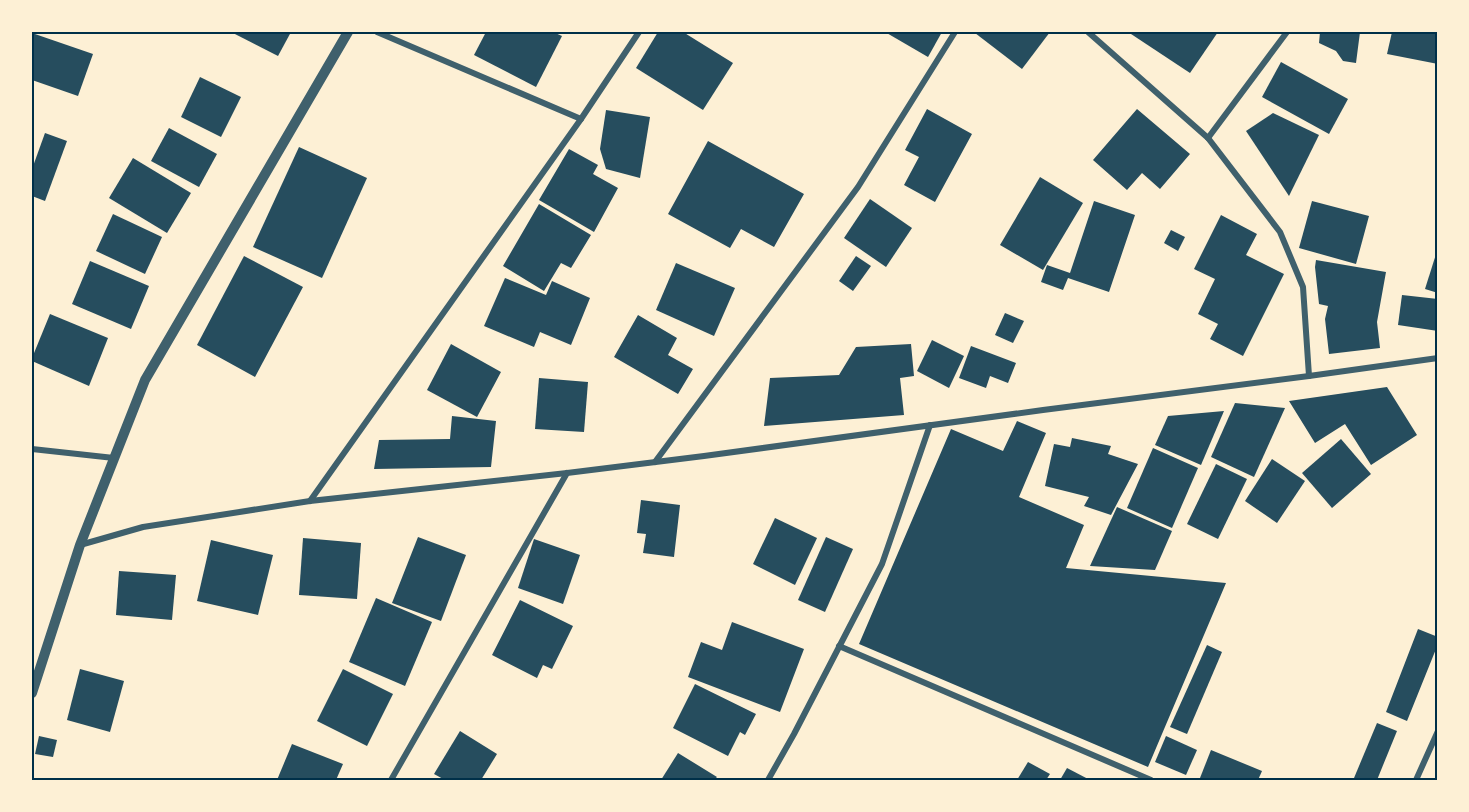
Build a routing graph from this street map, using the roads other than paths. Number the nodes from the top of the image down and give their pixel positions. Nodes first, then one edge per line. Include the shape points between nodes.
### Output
1 (348, 32) edge
2 (377, 32) edge
3 (639, 32) edge
4 (956, 32) edge
5 (1088, 32) edge
6 (1287, 32) edge
7 (581, 119) junction
8 (1208, 138) junction
9 (1437, 358) edge
10 (1309, 376) junction
11 (930, 425) junction
12 (32, 449) edge
13 (114, 458) junction
14 (655, 462) junction
15 (567, 473) junction
16 (310, 501) junction
17 (80, 546) junction
18 (839, 646) junction
19 (32, 693) edge
20 (1437, 731) edge
21 (391, 780) edge
22 (768, 780) edge
23 (1151, 780) edge
24 (1416, 780) edge

1 - 13 street via 145,380
2 - 7 street
3 - 7 street
4 - 14 street via 858,187
5 - 8 street
6 - 8 street
7 - 16 street
8 - 10 street via 1280,232 1303,287
9 - 10 street
10 - 11 street
11 - 14 street
11 - 18 street via 882,564
12 - 13 street
13 - 17 street
14 - 15 street
15 - 16 street
15 - 21 street
16 - 17 street via 143,527
17 - 19 street
18 - 22 street
18 - 23 street
20 - 24 street

